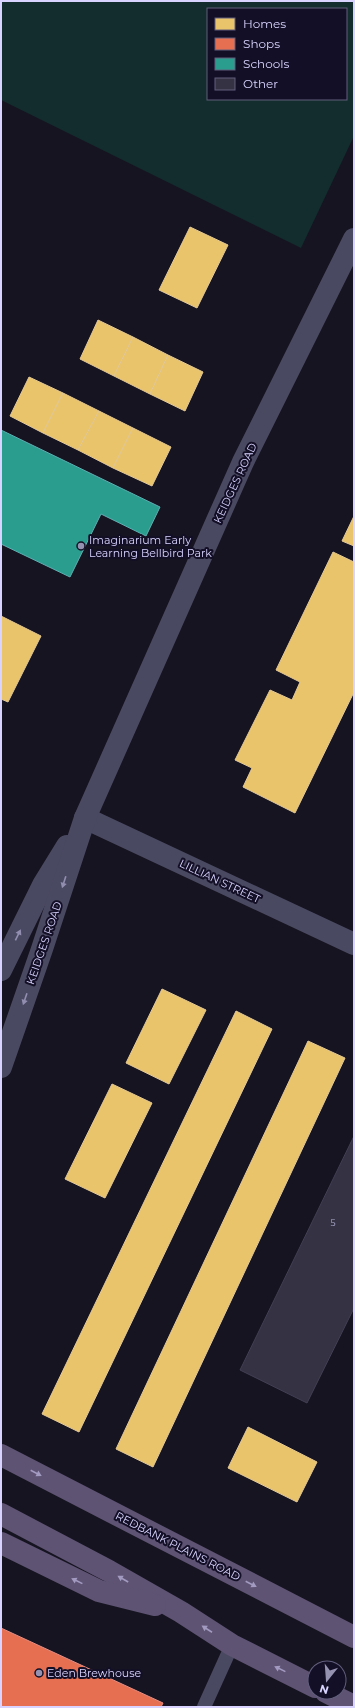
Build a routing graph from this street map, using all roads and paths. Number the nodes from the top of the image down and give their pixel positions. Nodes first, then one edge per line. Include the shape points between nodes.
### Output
1 (354, 239) edge
2 (348, 268) edge
3 (85, 818) junction
4 (354, 944) edge
5 (1, 970) edge
6 (1, 1068) edge
7 (1, 1455) edge
8 (1, 1514) edge
9 (1, 1543) edge
10 (181, 1612) junction
11 (354, 1637) edge
12 (232, 1645) junction
13 (307, 1682) edge
14 (342, 1700) edge
15 (354, 1706) edge
16 (204, 1707) edge

1 - 2 street, KEIDGES ROAD
2 - 3 street, KEIDGES ROAD via 243,462
3 - 4 street, LILLIAN STREET
5 -> 3 street, KEIDGES ROAD via 43,885
3 -> 6 street, KEIDGES ROAD
7 -> 11 main road, REDBANK PLAINS ROAD
10 -> 8 main road
10 -> 9 main road via 99,1591
12 -> 10 main road
13 -> 12 main road
12 - 16 lane
14 - 15 main road

